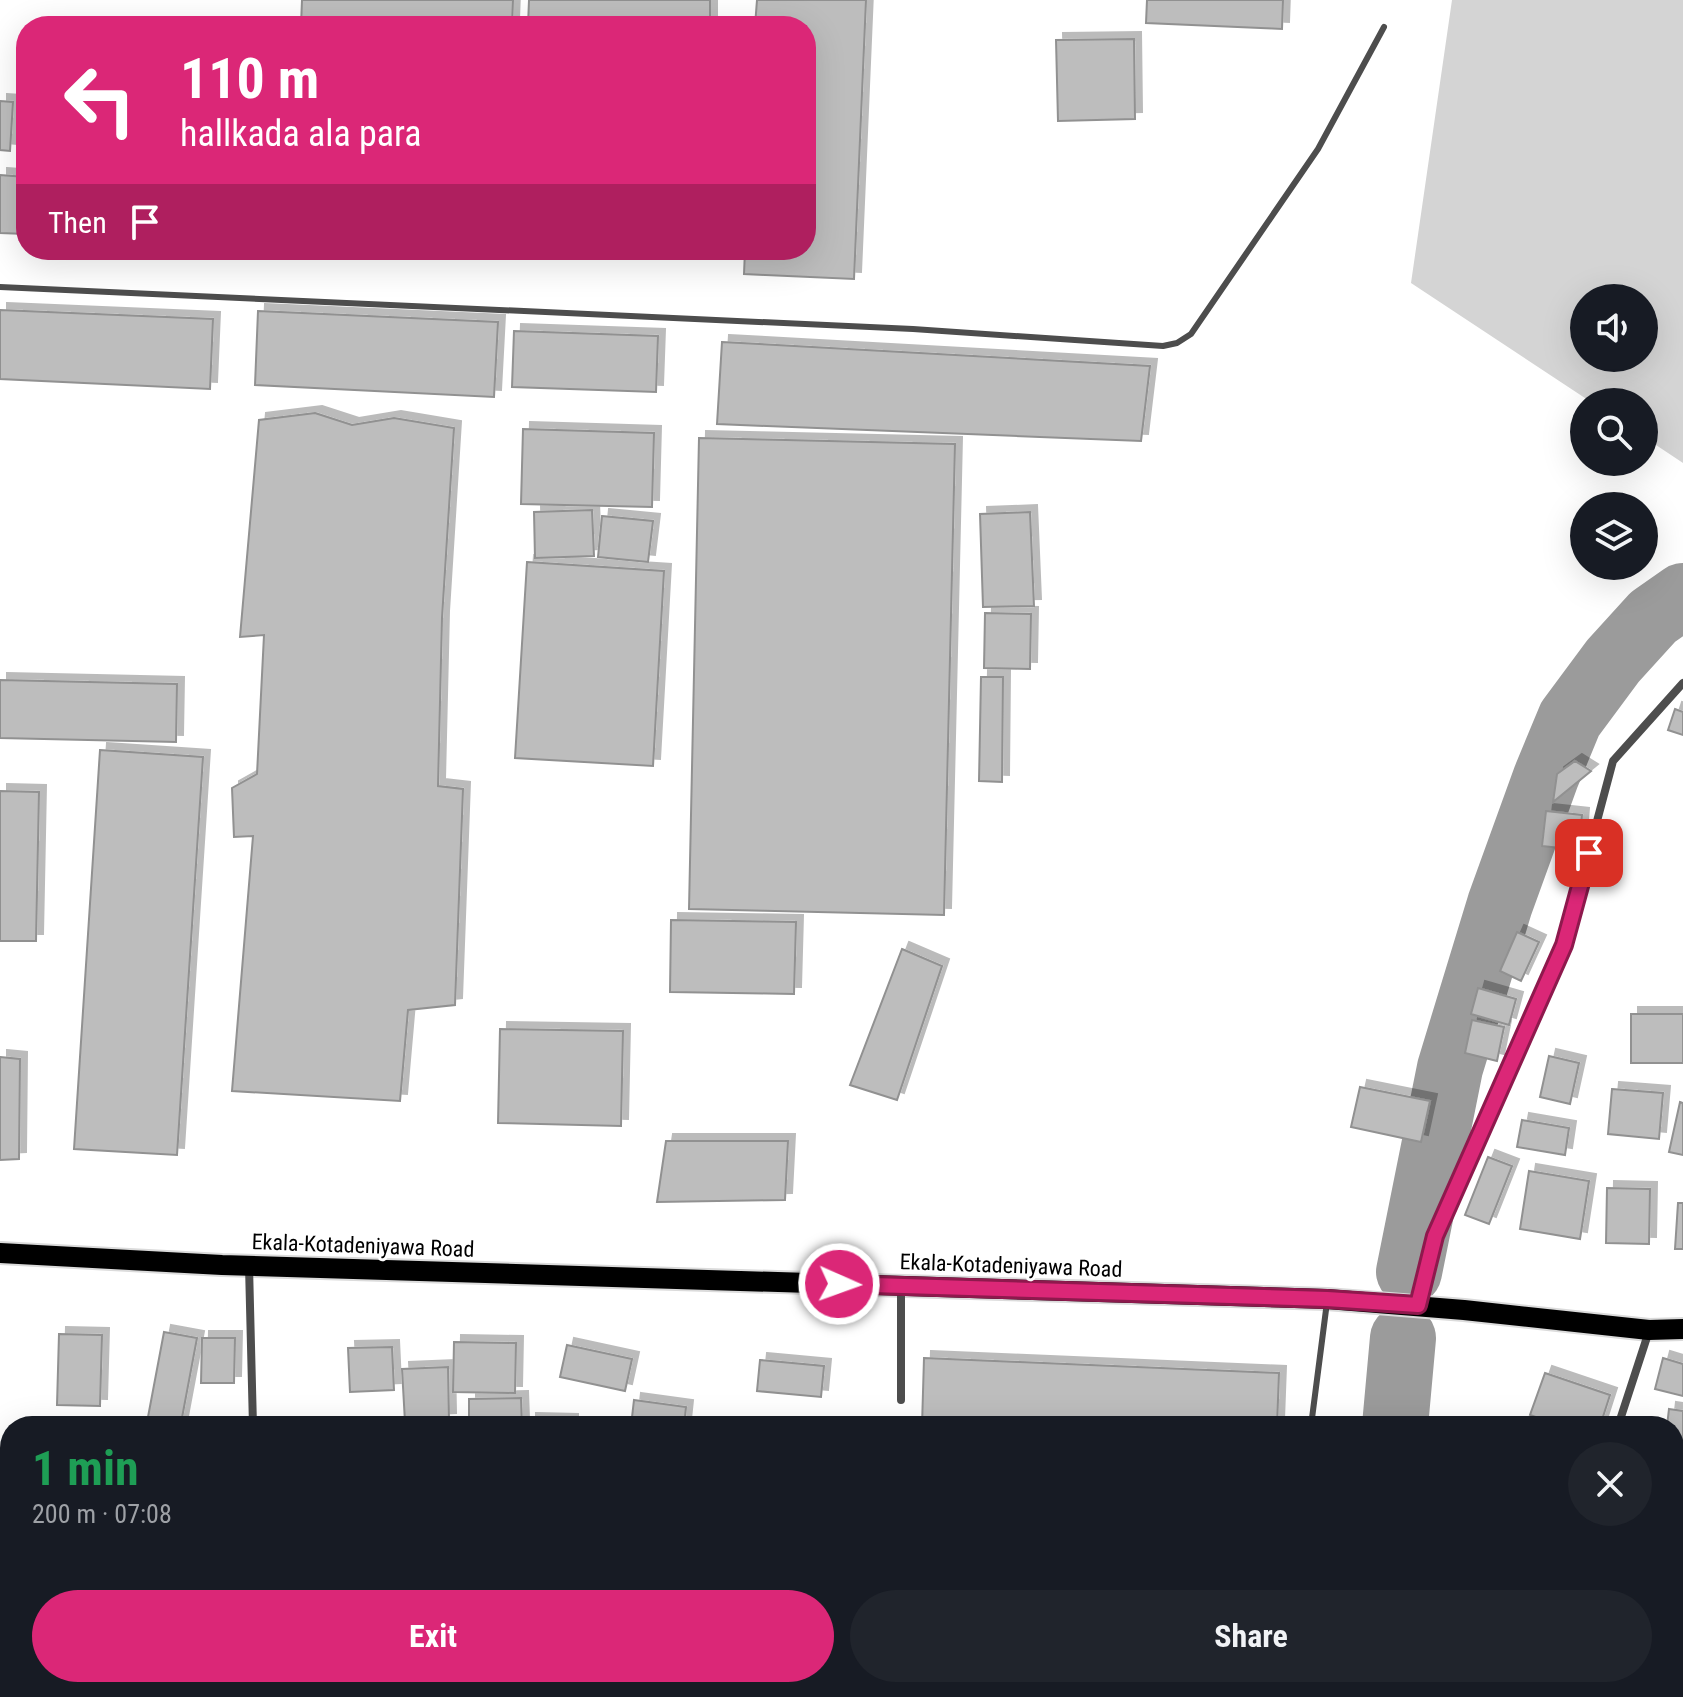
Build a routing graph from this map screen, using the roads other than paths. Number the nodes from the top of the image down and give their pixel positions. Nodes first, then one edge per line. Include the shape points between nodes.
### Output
1 (1384, 27) dead end
2 (0, 287) edge
3 (1683, 683) edge
4 (0, 1253) edge
5 (249, 1266) junction
6 (901, 1286) junction
7 (1327, 1299) junction
8 (1418, 1305) junction
9 (1683, 1329) edge
10 (1649, 1330) junction
11 (901, 1400) dead end
12 (253, 1416) edge
13 (1312, 1416) edge
14 (1621, 1416) edge

1 - 2 lane via 1318,149 1191,334 1163,346 913,329
3 - 8 street via 1613,761 1564,945 1435,1236
4 - 5 main road, Ekala-Kotadeniyawa Road
5 - 6 main road, Ekala-Kotadeniyawa Road
5 - 12 street
6 - 7 main road, Ekala-Kotadeniyawa Road
6 - 11 street
7 - 8 main road, Ekala-Kotadeniyawa Road
7 - 13 lane
8 - 10 main road, Ekala-Kotadeniyawa Road
9 - 10 main road, Ekala-Kotadeniyawa Road
10 - 14 street

